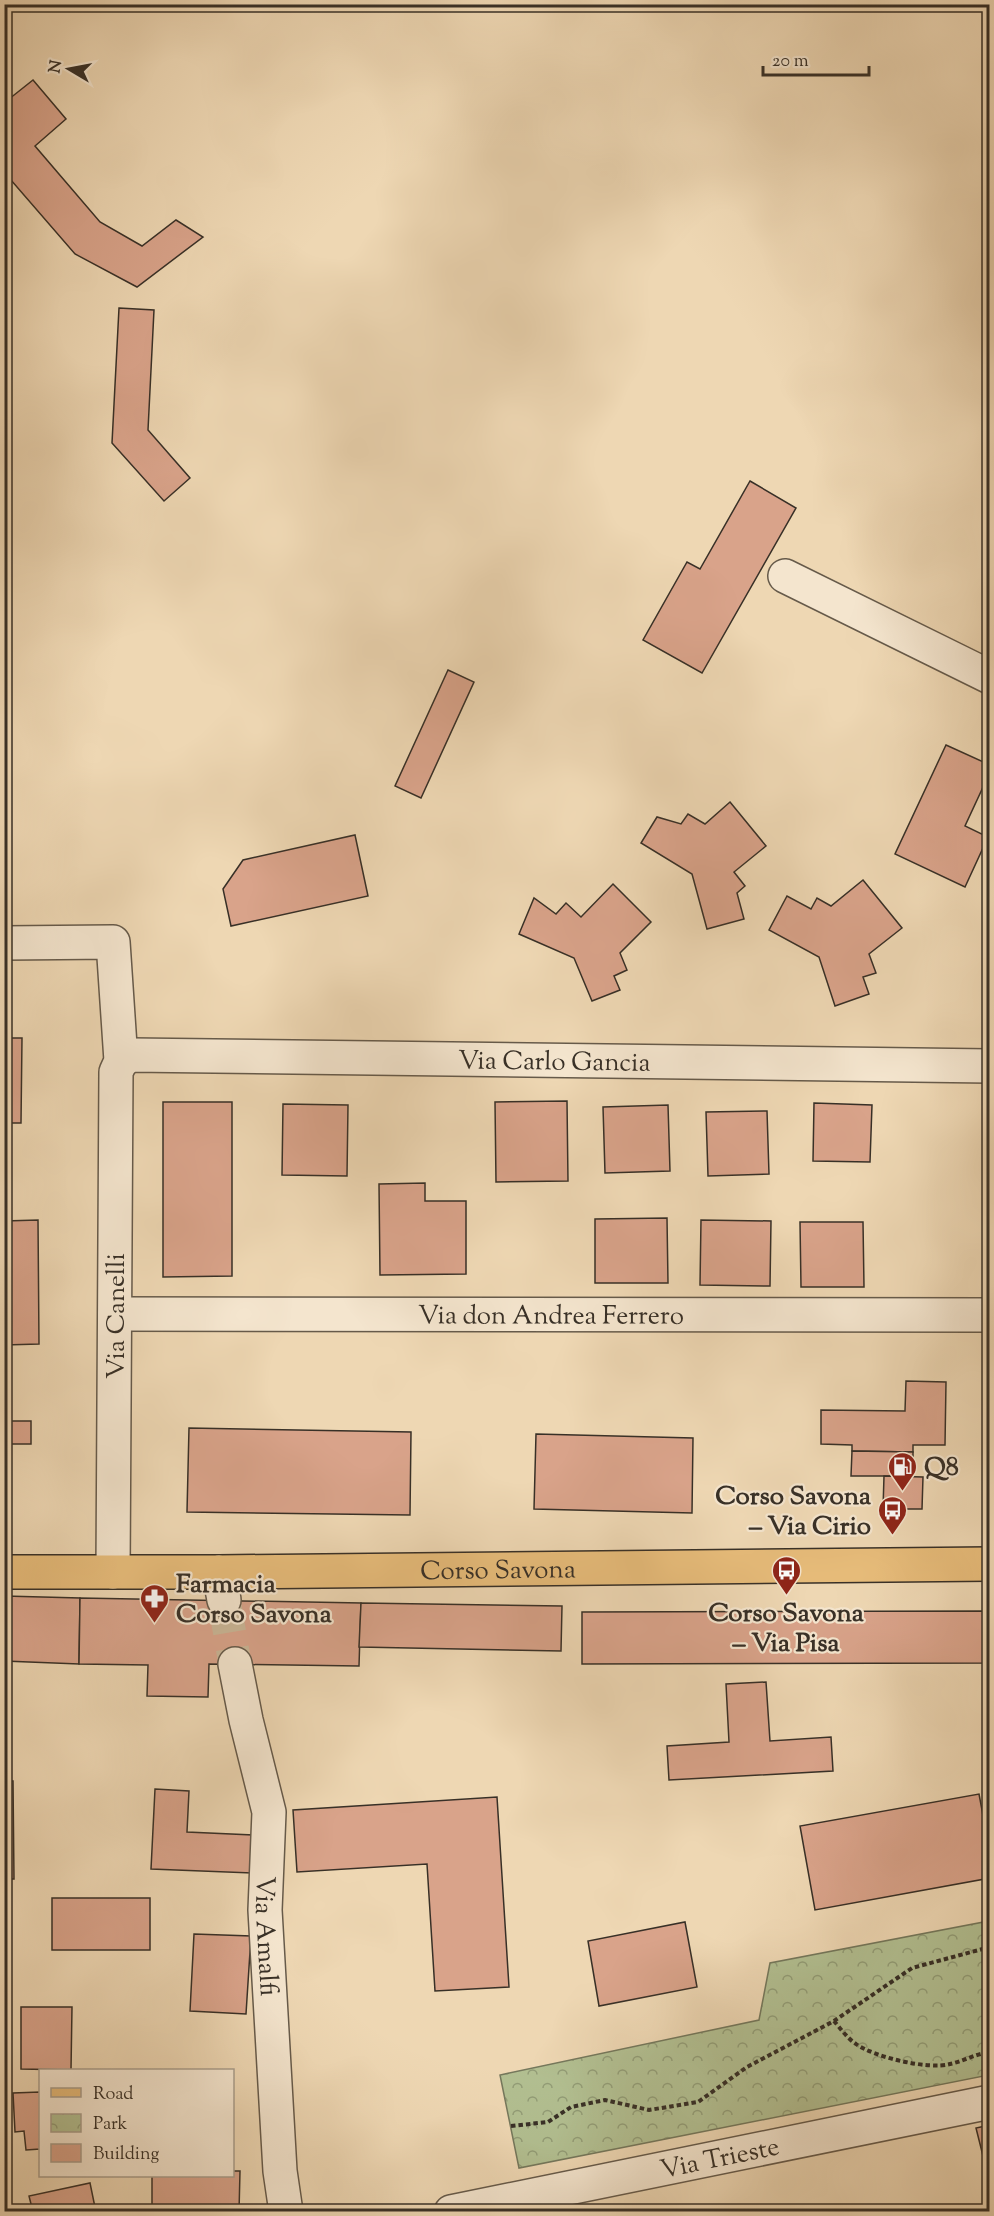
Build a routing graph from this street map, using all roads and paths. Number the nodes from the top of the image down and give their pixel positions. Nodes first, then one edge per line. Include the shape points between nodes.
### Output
1 (785, 576) dead end
2 (990, 676) edge
3 (4, 943) edge
4 (121, 1061) junction
5 (990, 1066) edge
6 (115, 1314) junction
7 (990, 1315) edge
8 (990, 1564) edge
9 (4, 1572) edge
10 (113, 1572) junction
11 (235, 1664) tunnel mouth
12 (990, 1947) edge
13 (834, 2020) junction
14 (990, 2052) edge
15 (990, 2102) edge
16 (511, 2126) dead end
17 (285, 2211) edge
18 (451, 2211) edge

1 - 2 street
3 - 4 street, Via Canelli via 113,942
4 - 5 street, Via Carlo Gancia via 131,1055
4 - 6 street, Via Canelli via 116,1072
6 - 7 street, Via don Andrea Ferrero
6 - 10 street, Via Canelli
8 - 10 main road, Corso Savona via 222,1586
9 - 10 main road, Corso Savona
11 - 17 street, Via Amalfi via 269,1812 265,1910
12 - 13 path via 912,1968
13 - 14 path via 856,2044 913,2064 949,2065
13 - 16 path via 747,2067 698,2102 649,2110 605,2100 571,2107 548,2122
15 - 18 street, Via Trieste

